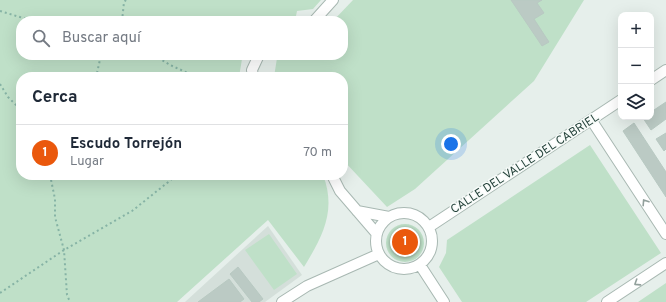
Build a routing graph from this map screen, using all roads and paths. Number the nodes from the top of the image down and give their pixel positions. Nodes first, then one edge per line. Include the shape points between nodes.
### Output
1 (126, 0) edge
2 (333, 0) edge
3 (0, 12) edge
4 (16, 16) edge
5 (123, 16) edge
6 (319, 16) edge
7 (100, 60) edge
8 (162, 60) edge
9 (257, 60) edge
10 (666, 70) edge
11 (97, 72) edge
12 (186, 72) edge
13 (252, 72) edge
14 (654, 78) edge
15 (0, 84) edge
16 (618, 102) edge
17 (16, 105) edge
18 (592, 121) junction
19 (51, 180) edge
20 (171, 180) edge
21 (334, 180) edge
22 (357, 211) junction
23 (388, 217) junction
24 (429, 227) junction
25 (377, 234) junction
26 (666, 234) edge
27 (64, 250) junction
28 (379, 254) junction
29 (666, 263) edge
30 (420, 265) junction
31 (0, 292) edge
32 (70, 302) edge
33 (282, 302) edge
34 (444, 302) edge
35 (607, 302) edge

1 - 5 path
2 - 6 street
3 - 4 path
7 - 11 path
8 - 12 path
9 - 13 street
10 - 14 street
15 - 17 path
16 - 18 street, CALLE DEL VALLE DEL CABRIEL
18 - 24 street, CALLE DEL VALLE DEL CABRIEL
26 -> 18 street
19 - 27 path via 55,217
20 - 27 path via 132,211
21 - 22 street via 340,192
22 - 23 street
22 - 25 street
23 - 24 street via 410,213
23 - 25 street
24 - 30 street via 433,236 433,247
25 - 28 street
27 - 31 path
27 - 32 path via 66,295
28 - 30 street via 391,266 401,270
28 - 33 street via 308,286
29 -> 35 street
30 - 34 street

